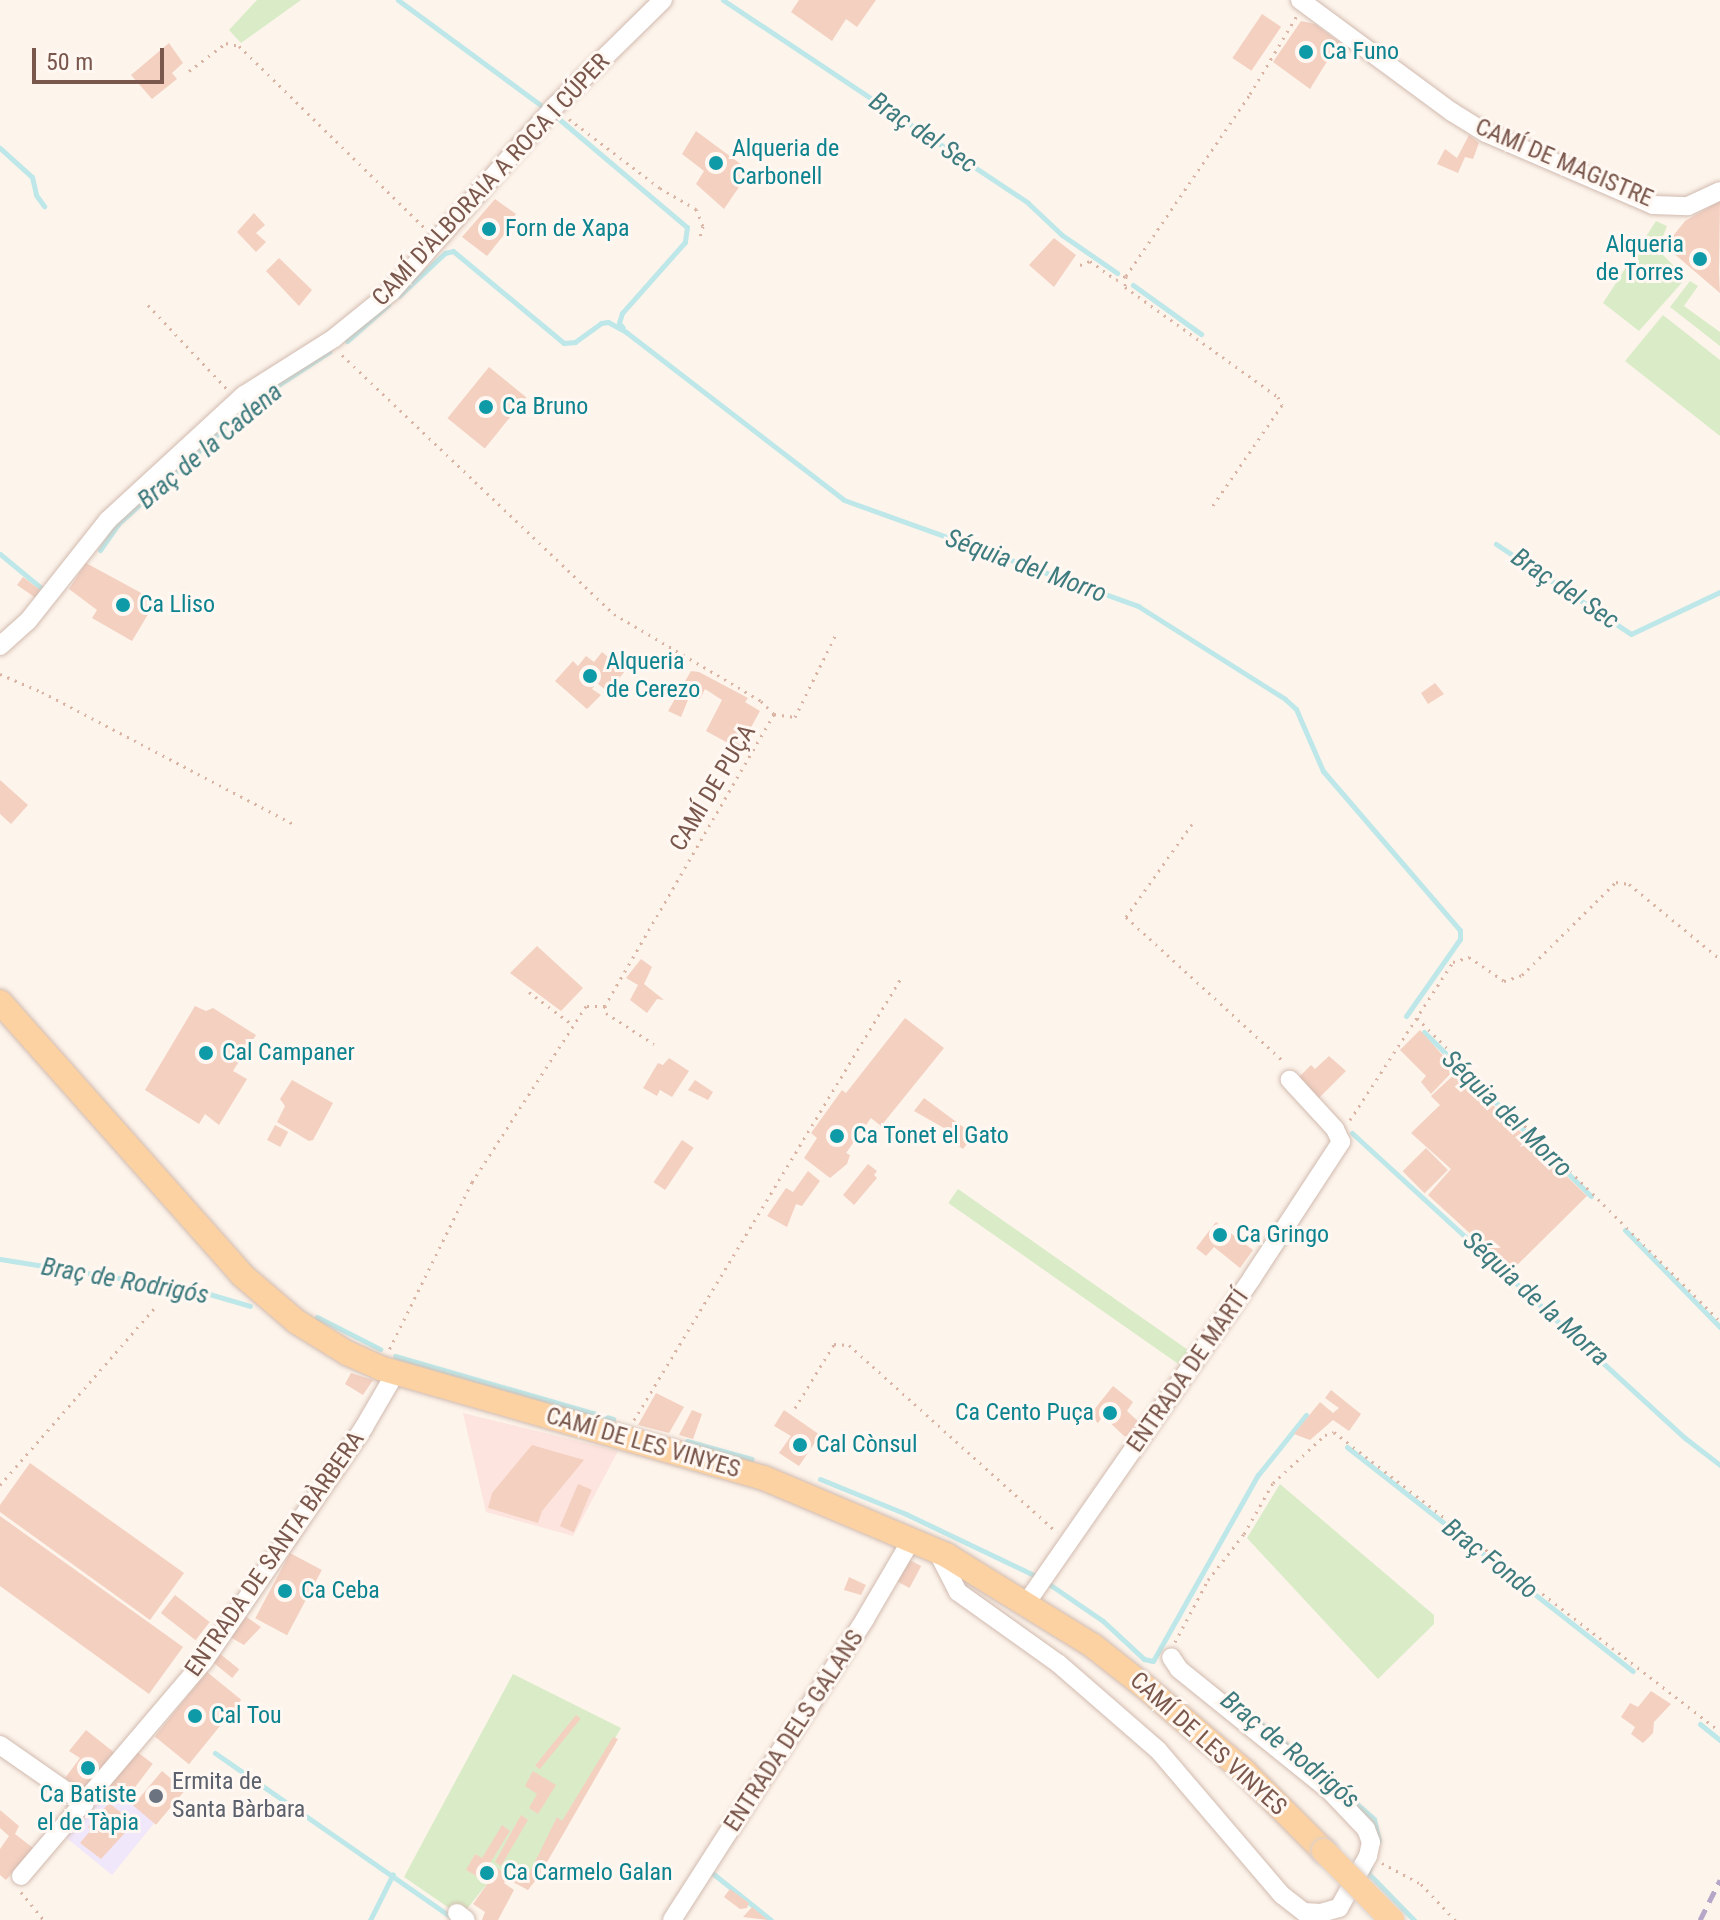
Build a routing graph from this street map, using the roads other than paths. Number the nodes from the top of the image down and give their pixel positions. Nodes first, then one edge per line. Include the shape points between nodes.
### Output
1 (663, 0) edge
2 (1302, 2) edge
3 (1720, 191) edge
4 (0, 646) edge
5 (0, 1002) edge
6 (1290, 1080) road end
7 (388, 1370) junction
8 (912, 1539) junction
9 (937, 1551) junction
10 (1027, 1602) junction
11 (1171, 1657) road end
12 (0, 1745) edge
13 (85, 1804) junction
14 (21, 1876) road end
15 (672, 1920) edge
16 (1392, 1920) edge

1 - 4 street, CAMÍ D'ALBORAIA A ROCA I CÚPER via 556,105 392,291 334,338 238,400 108,520 28,621
2 - 3 street, CAMÍ DE MAGISTRE via 1486,133 1653,205 1688,206
5 - 7 main road, CAMÍ DE LES VINYES via 242,1275 297,1322 347,1353
6 - 10 street, ENTRADA DE MARTÍ via 1341,1142
7 - 8 main road, CAMÍ DE LES VINYES via 764,1478
7 - 13 street, ENTRADA DE SANTA BÀRBERA via 364,1427 204,1661
8 - 9 main road, CAMÍ DE LES VINYES
8 - 15 street, ENTRADA DELS GALANS
9 - 10 main road, CAMÍ DE LES VINYES
9 - 11 street via 958,1592 1059,1664 1158,1750 1282,1895 1304,1912 1339,1908 1371,1842 1354,1813
10 - 16 main road, CAMÍ DE LES VINYES, bridge via 1092,1645 1245,1772
12 - 13 street
13 - 14 street, ENTRADA DE SANTA BÀRBERA

